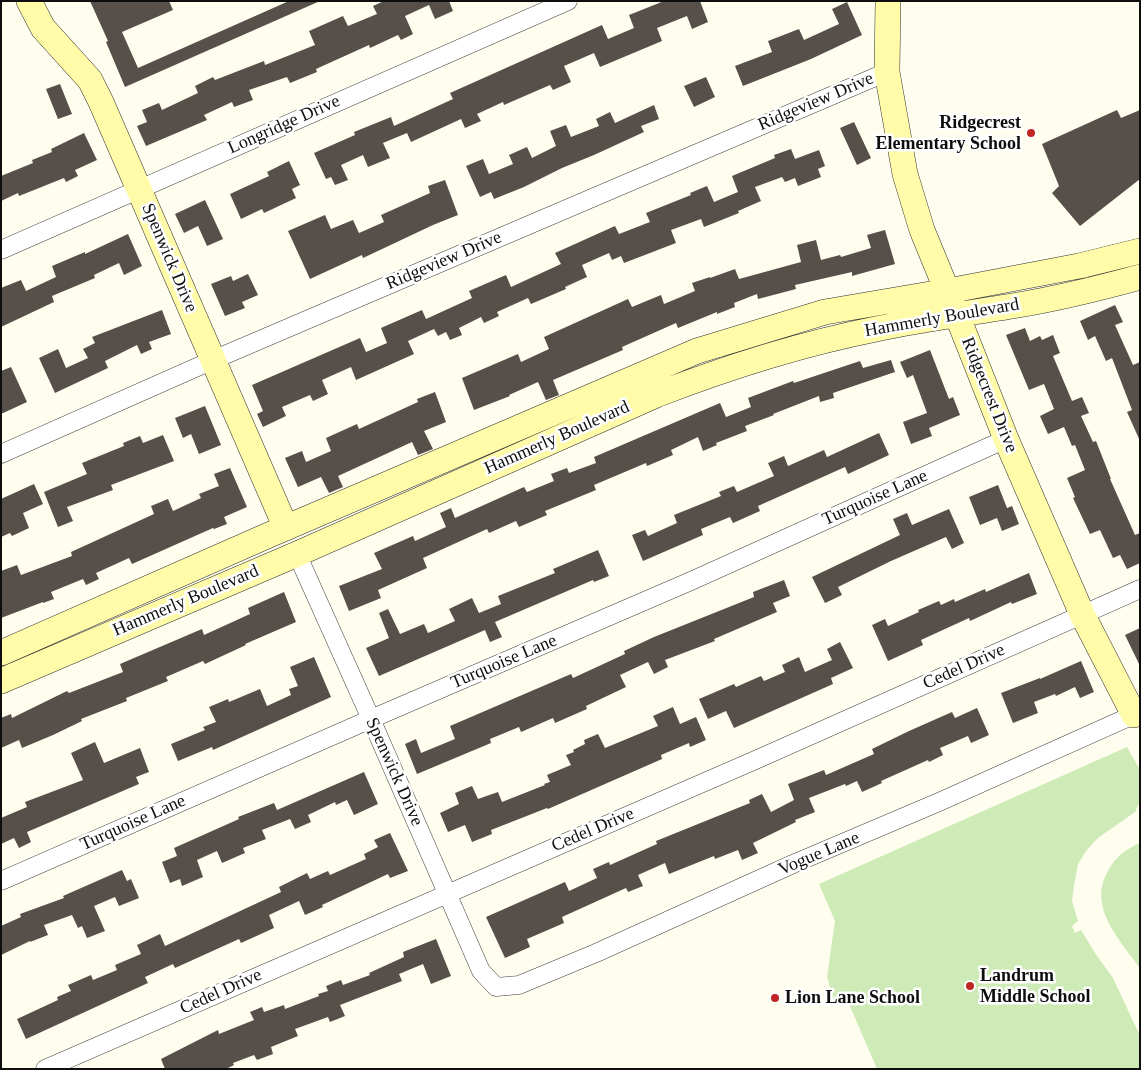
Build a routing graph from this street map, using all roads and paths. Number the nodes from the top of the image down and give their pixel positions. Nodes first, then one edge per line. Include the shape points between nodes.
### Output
1 (29, 1) edge
2 (568, 1) edge
3 (888, 1) edge
4 (888, 72) junction
5 (139, 189) junction
6 (1, 250) edge
7 (1140, 252) edge
8 (1140, 277) edge
9 (948, 291) junction
10 (958, 315) junction
11 (697, 351) junction
12 (213, 360) junction
13 (706, 376) junction
14 (1006, 439) junction
15 (520, 441) junction
16 (1, 454) edge
17 (372, 491) junction
18 (286, 528) junction
19 (297, 554) junction
20 (218, 587) junction
21 (1140, 589) edge
22 (1082, 614) junction
23 (1, 653) edge
24 (1, 681) edge
25 (1137, 714) edge
26 (371, 719) junction
27 (1, 881) edge
28 (448, 893) junction
29 (496, 987) joint
30 (45, 1069) edge

1 - 5 main road, Spenwick Drive via 43,28 90,80
2 - 5 street, Longridge Drive
3 - 4 main road, Ridgecrest Drive
4 - 9 main road, Ridgecrest Drive via 905,174 922,230
4 - 12 street, Ridgeview Drive
5 - 6 street, Longridge Drive
5 - 12 main road, Spenwick Drive
7 - 9 main road, Hammerly Boulevard
8 - 10 main road, Hammerly Boulevard via 1085,292
9 - 10 main road, Ridgecrest Drive
9 - 11 main road, Hammerly Boulevard via 825,312
10 - 13 main road, Hammerly Boulevard via 822,341
10 - 14 main road, Ridgecrest Drive
11 - 13 main road
11 - 15 main road, Hammerly Boulevard
12 - 16 street, Ridgeview Drive
12 - 18 main road, Spenwick Drive
13 - 15 main road, Hammerly Boulevard
14 - 22 main road, Ridgecrest Drive
14 - 26 street, Turquoise Lane via 692,581
15 - 17 main road, Hammerly Boulevard
15 - 19 main road, Hammerly Boulevard
17 - 18 main road, Hammerly Boulevard
17 - 19 main road via 333,522 303,538
18 - 20 main road via 283,543 250,561
18 - 23 main road, Hammerly Boulevard
19 - 20 main road, Hammerly Boulevard
19 - 26 street, Spenwick Drive
20 - 24 main road, Hammerly Boulevard
21 - 22 street, Cedel Drive
22 - 25 main road, Ridgecrest Drive
22 - 28 street, Cedel Drive
25 - 29 street, Vogue Lane via 596,953 519,985
26 - 27 street, Turquoise Lane
26 - 28 street, Spenwick Drive
28 - 29 street, Spenwick Drive via 481,971
28 - 30 street, Cedel Drive

